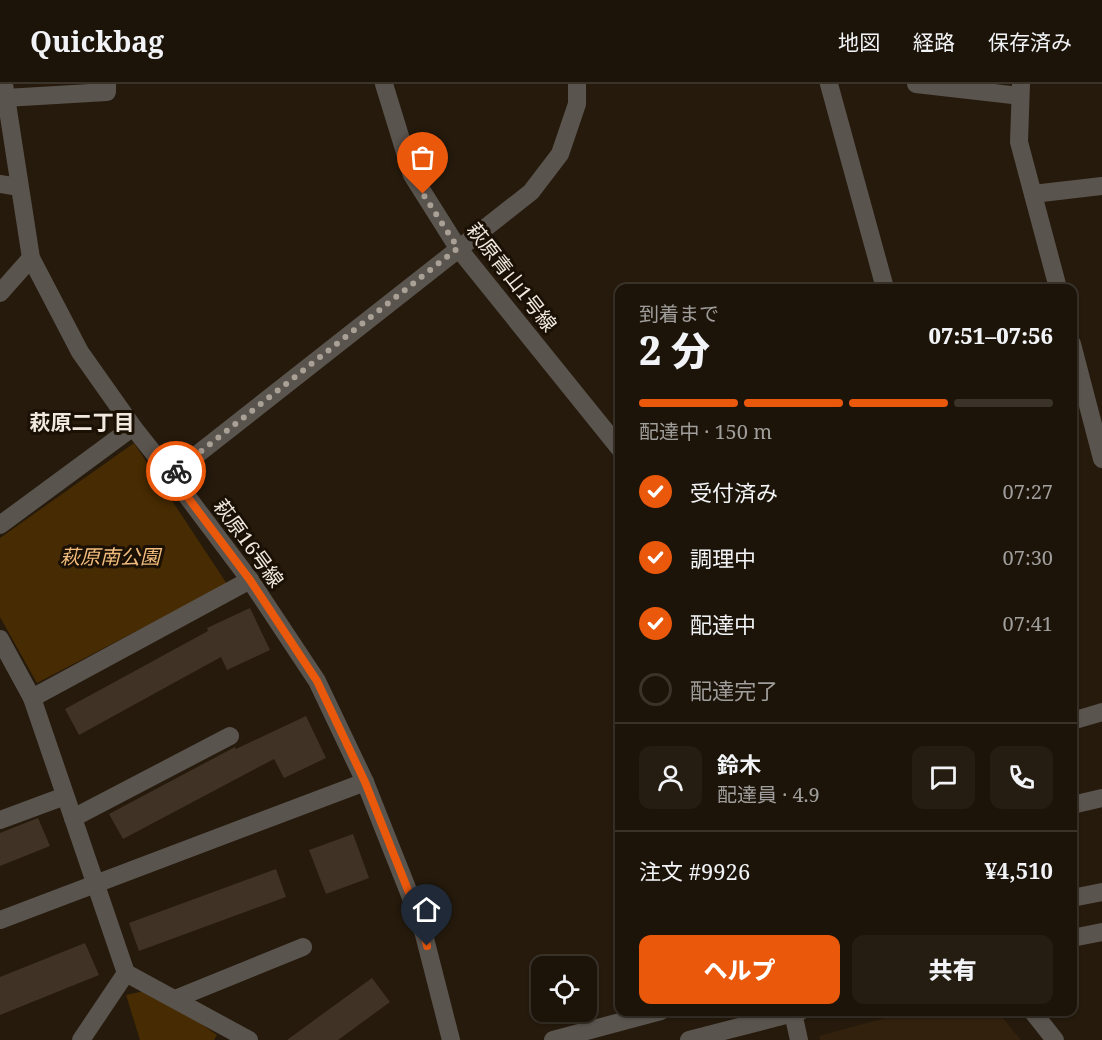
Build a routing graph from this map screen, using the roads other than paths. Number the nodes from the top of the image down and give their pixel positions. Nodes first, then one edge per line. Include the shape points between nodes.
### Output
1 (106, 84) edge
2 (384, 84) edge
3 (577, 84) edge
4 (829, 84) edge
5 (916, 84) edge
6 (1020, 90) edge
7 (4, 91) edge
8 (0, 184) edge
9 (1102, 186) edge
10 (19, 187) junction
11 (1033, 194) junction
12 (458, 248) junction
13 (31, 258) junction
14 (884, 284) edge
15 (1057, 284) edge
16 (0, 293) edge
17 (1077, 356) edge
18 (1094, 396) edge
19 (133, 427) junction
20 (615, 443) edge
21 (1102, 459) edge
22 (171, 475) junction
23 (0, 525) edge
24 (250, 580) junction
25 (0, 639) edge
26 (7, 669) edge
27 (32, 698) junction
28 (1102, 712) edge
29 (1077, 720) edge
30 (230, 736) dead end
31 (365, 782) junction
32 (65, 796) junction
33 (1102, 798) edge
34 (1077, 804) edge
35 (72, 818) junction
36 (0, 820) edge
37 (94, 885) junction
38 (1102, 892) edge
39 (1077, 897) edge
40 (0, 920) edge
41 (1102, 932) edge
42 (1077, 937) edge
43 (303, 947) dead end
44 (126, 973) junction
45 (175, 999) junction
46 (642, 1016) edge
47 (782, 1016) edge
48 (797, 1016) edge
49 (1036, 1016) edge
50 (81, 1040) edge
51 (249, 1040) edge
52 (451, 1040) edge
53 (553, 1040) edge
54 (689, 1040) edge
55 (800, 1040) edge
56 (1055, 1040) edge

1 - 7 street via 107,92
2 - 12 street, 萩原青山1号線 via 412,175
3 - 12 street via 577,104 560,154 531,192
4 - 14 street
5 - 6 street
6 - 11 street via 1019,142
7 - 10 street, 萩原16号線
8 - 10 street
9 - 11 street
10 - 13 street, 萩原16号線
11 - 15 street
12 - 20 street, 萩原青山1号線
12 - 22 street
13 - 16 street
13 - 19 street, 萩原16号線 via 80,351
17 - 18 street
18 - 21 street
19 - 22 street, 萩原16号線
19 - 23 street
22 - 24 street, 萩原16号線
24 - 27 street
24 - 31 street, 萩原16号線 via 317,681
25 - 26 street
26 - 27 street
27 - 32 street
28 - 29 street
30 - 35 street
31 - 37 street
31 - 52 street, 萩原16号線 via 421,923
32 - 35 street
32 - 36 street
33 - 34 street
35 - 37 street
37 - 40 street
37 - 44 street
38 - 39 street
41 - 42 street
43 - 45 street
44 - 45 street
44 - 50 street
45 - 51 street
46 - 53 street
47 - 54 street
48 - 55 street
49 - 56 street

